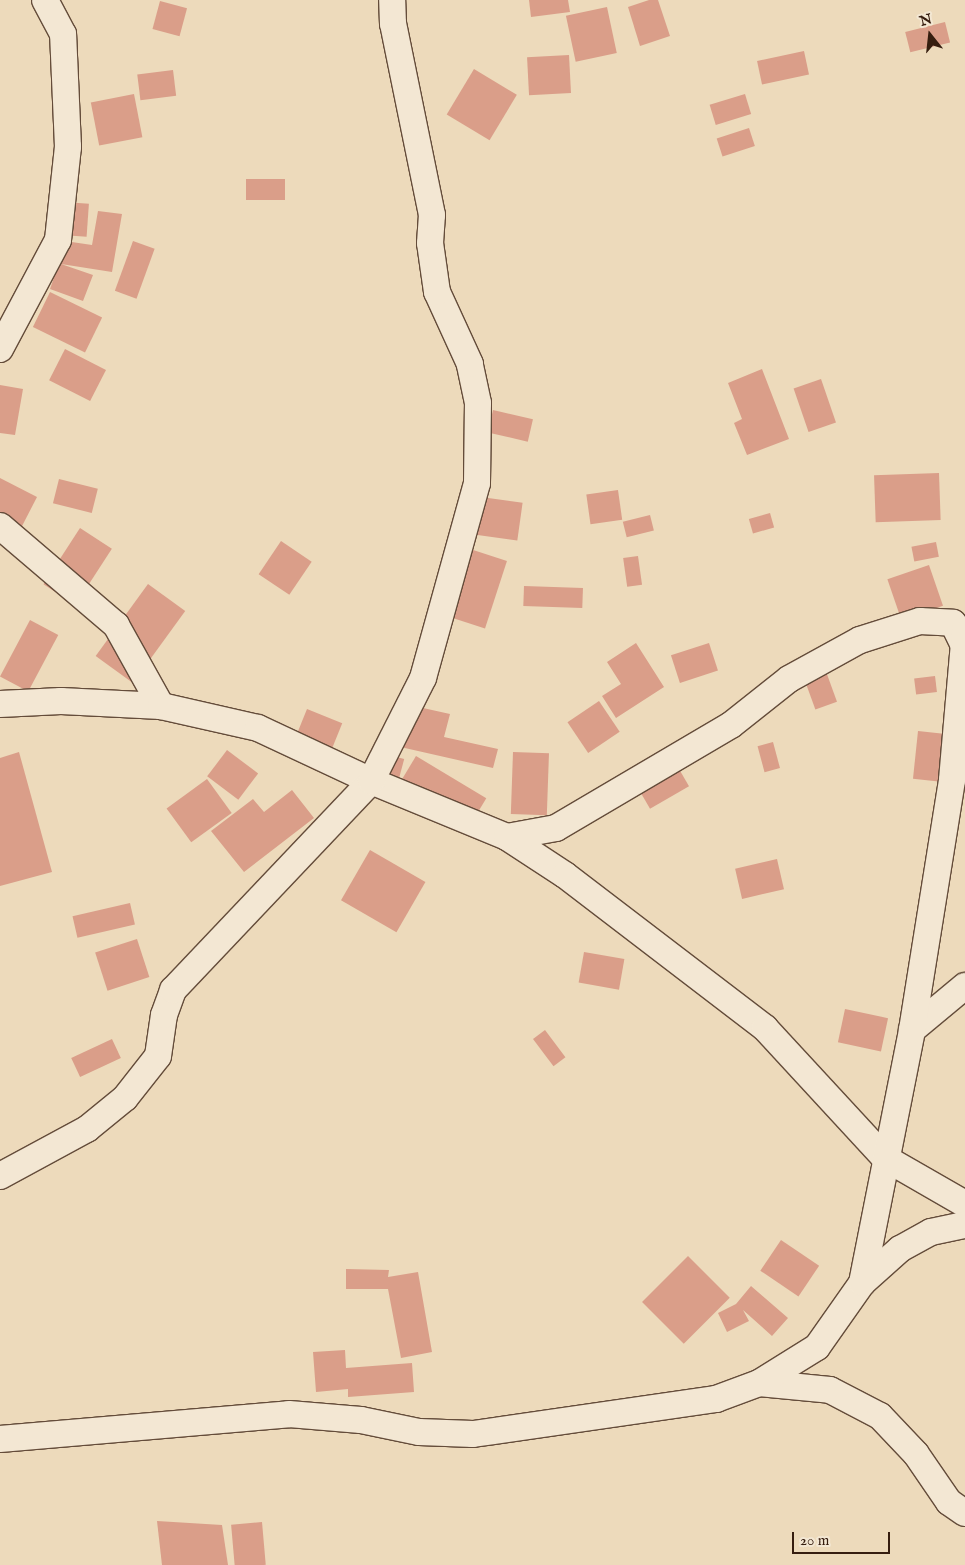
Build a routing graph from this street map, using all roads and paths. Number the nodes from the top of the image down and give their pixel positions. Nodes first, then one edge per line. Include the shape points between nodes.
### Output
1 (45, 0) edge
2 (392, 0) edge
3 (0, 349) edge
4 (0, 526) edge
5 (964, 638) edge
6 (0, 704) edge
7 (161, 706) junction
8 (959, 776) edge
9 (371, 781) junction
10 (507, 837) junction
11 (965, 986) edge
12 (912, 1030) junction
13 (885, 1158) junction
14 (0, 1176) edge
15 (965, 1204) edge
16 (965, 1225) edge
17 (862, 1283) junction
18 (759, 1384) junction
19 (0, 1439) edge
20 (965, 1513) edge

1 - 3 street via 63,34 68,147 58,240
2 - 9 street via 393,24 432,215 430,243 437,292 470,364 478,403 477,483 423,678
4 - 7 street via 116,625
5 - 8 street
5 - 10 street via 953,623 920,621 860,640 789,678 732,725 556,828
6 - 7 street via 61,701
7 - 9 street via 258,728
8 - 12 street
9 - 10 street
9 - 14 street via 173,990 164,1014 158,1056 125,1098 87,1129
10 - 13 street via 565,875 765,1028
11 - 12 street
12 - 13 street
13 - 15 street
13 - 17 street
16 - 17 street via 931,1232 900,1250
17 - 18 street via 817,1347
18 - 19 street via 716,1399 473,1434 419,1432 361,1420 289,1414
18 - 20 street via 830,1390 880,1416 916,1454 949,1502

